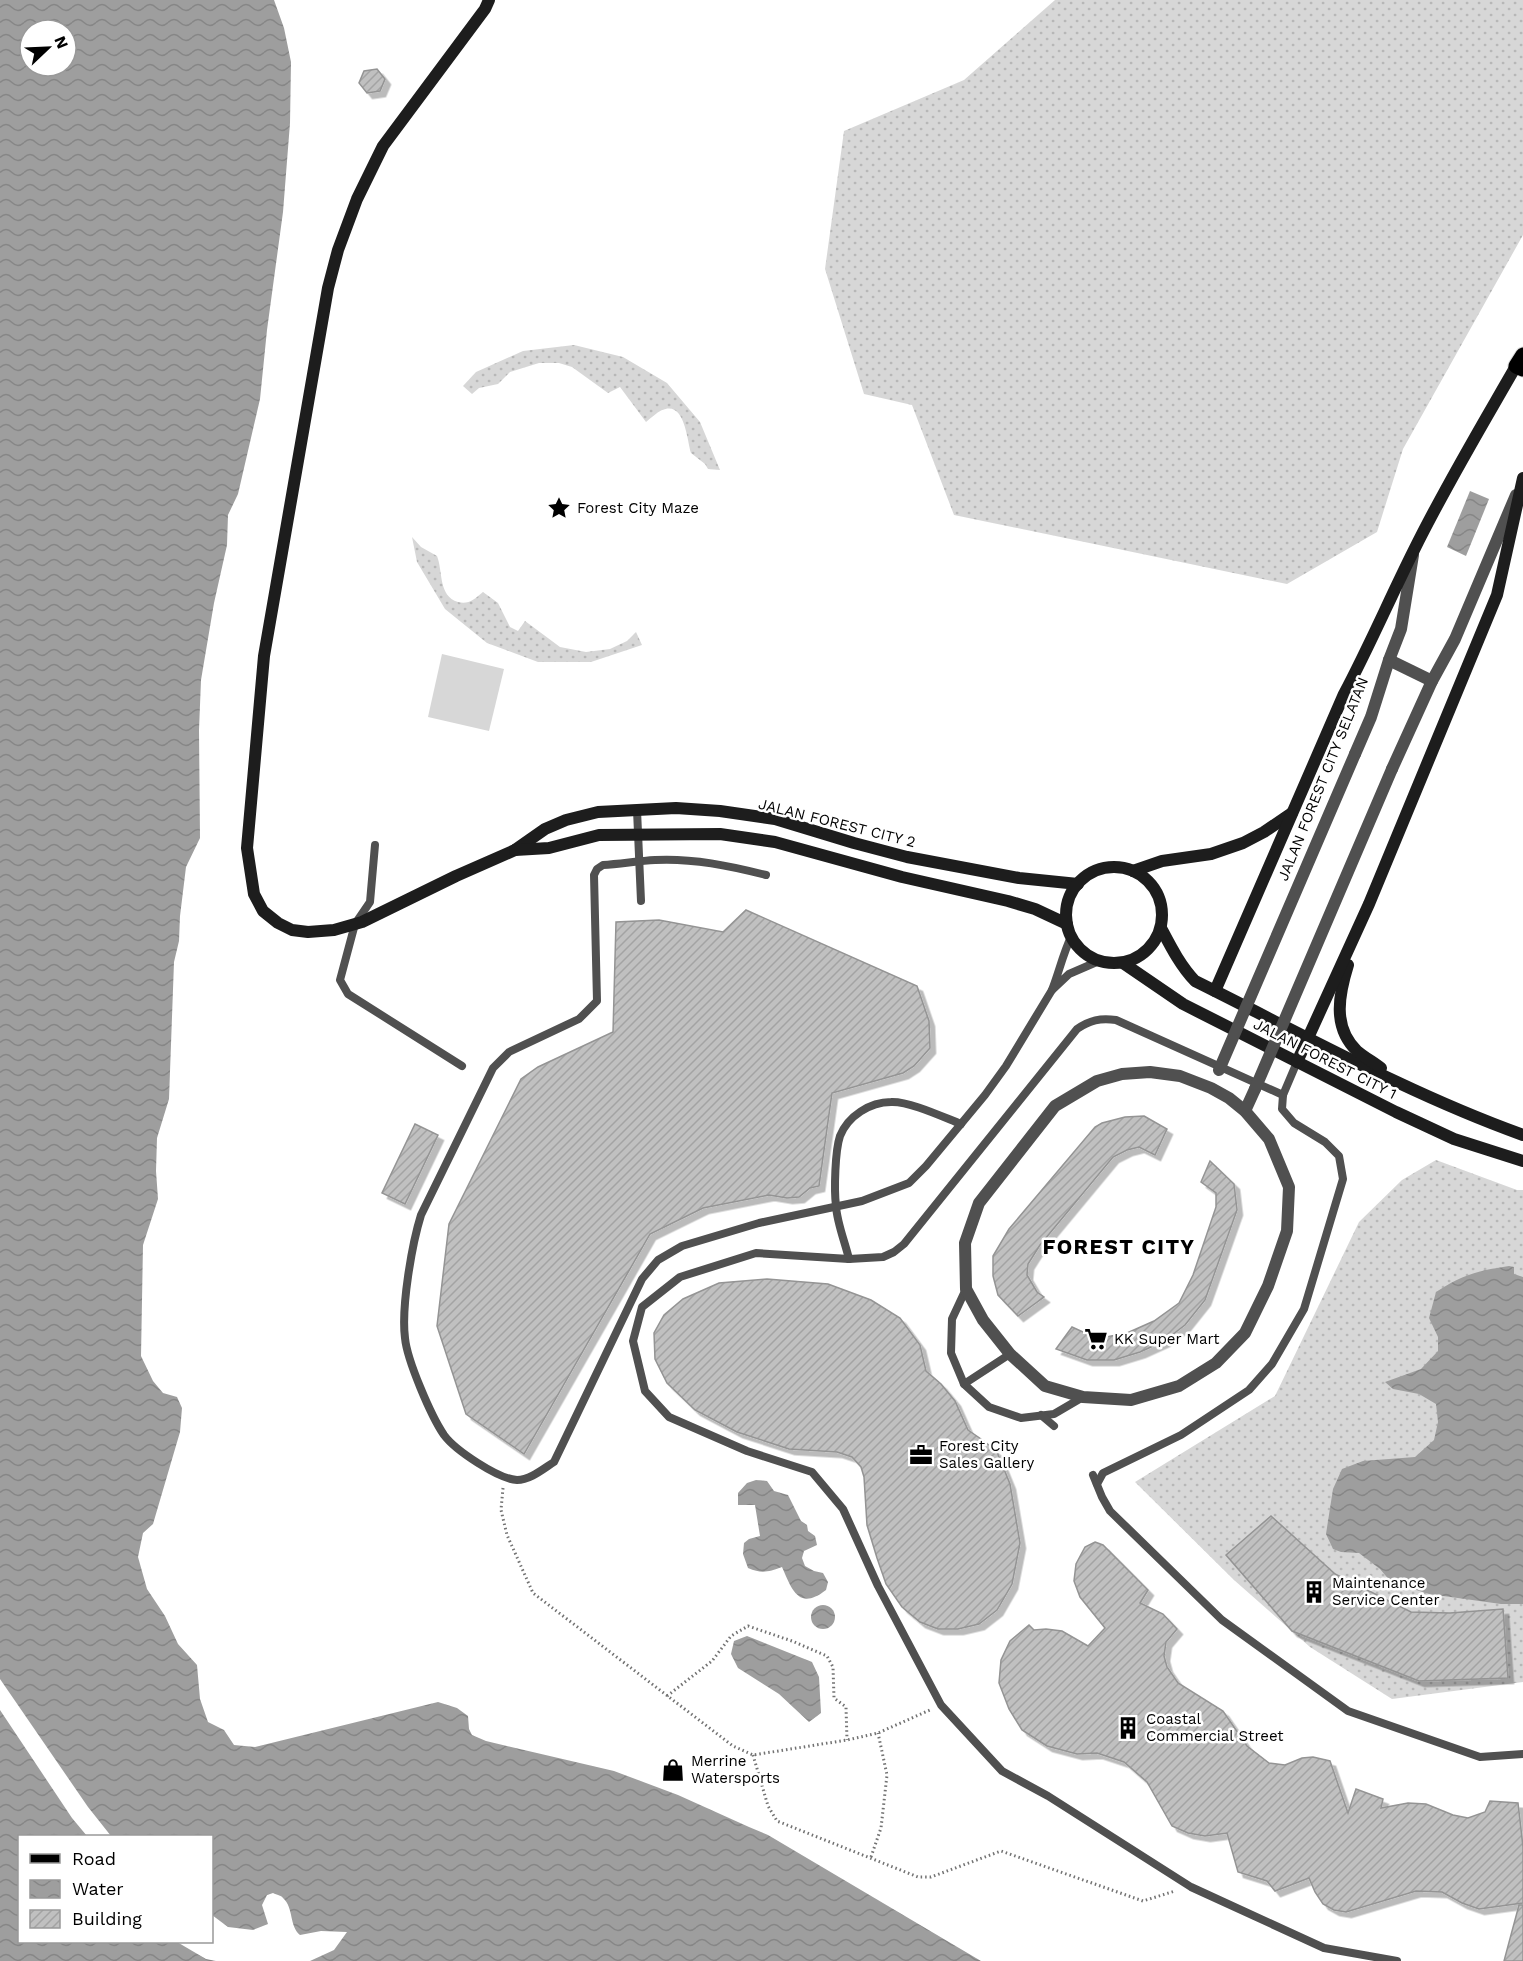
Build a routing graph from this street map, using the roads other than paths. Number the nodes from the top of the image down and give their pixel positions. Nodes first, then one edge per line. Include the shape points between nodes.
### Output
1 (499, 0) edge
2 (487, 5) edge
3 (1521, 363) edge
4 (1522, 482) edge
5 (1414, 550) junction
6 (1389, 660) junction
7 (1432, 681) junction
8 (637, 810) junction
9 (1292, 813) junction
10 (638, 834) junction
11 (375, 845) dead end
12 (515, 850) junction
13 (640, 862) junction
14 (1133, 871) junction
15 (766, 874) dead end
16 (1078, 884) junction
17 (641, 901) dead end
18 (1368, 904) junction
19 (355, 924) junction
20 (1067, 924) junction
21 (1161, 928) junction
22 (1071, 937) junction
23 (1099, 961) junction
24 (1123, 963) junction
25 (1052, 990) junction
26 (1215, 990) junction
27 (1308, 1038) junction
28 (1297, 1062) junction
29 (462, 1066) dead end
30 (1211, 1088) junction
31 (1411, 1090) junction
32 (1283, 1095) junction
33 (1245, 1111) junction
34 (961, 1124) junction
35 (1523, 1135) edge
36 (1523, 1161) edge
37 (836, 1206) junction
38 (849, 1259) junction
39 (966, 1289) junction
40 (1010, 1354) junction
41 (964, 1384) junction
42 (1083, 1397) junction
43 (1041, 1415) junction
44 (1054, 1426) dead end
45 (1094, 1475) dead end
46 (1097, 1484) junction
47 (1523, 1754) edge
48 (1397, 1961) edge

1 - 2 lane
2 - 19 street via 383,146 357,198 338,250 328,288 264,656 247,848 254,894 263,911 292,930 308,932
3 - 5 street, JALAN FOREST CITY SELATAN via 1469,447
4 - 7 street via 1455,639
4 - 18 street via 1497,595
5 - 6 street, JALAN FOREST CITY SELATAN via 1401,629
5 - 9 street
6 - 7 street
6 - 30 street, JALAN FOREST CITY SELATAN, bridge via 1371,717
7 - 33 street, bridge
8 - 10 lane
8 - 12 street, JALAN FOREST CITY 2 via 598,812 566,820
8 - 16 street, JALAN FOREST CITY 2 via 676,808 775,819 907,857 1019,878
9 - 14 street via 1243,843
9 - 26 street
10 - 12 street via 599,835 549,848
10 - 13 lane
10 - 20 street via 720,834 775,842 1008,901
11 - 19 lane via 370,902
12 - 19 street
13 - 15 lane via 694,861
13 - 17 lane
13 - 37 lane via 603,865 594,875 597,1001 579,1019 509,1052 493,1068 421,1215 404,1336 437,1423 446,1437 479,1464 503,1477 519,1480 537,1474 554,1462 642,1279 658,1260 682,1246 720,1234
14 - 16 street via 1109,867 1087,875
14 - 21 street via 1145,878 1160,900
16 - 20 street via 1068,902
18 - 27 street
18 - 31 street via 1344,978 1339,1016 1345,1035 1356,1050
19 - 29 lane via 340,980 348,994
20 - 22 street
21 - 24 street via 1147,951
21 - 26 street via 1185,970 1195,981
22 - 23 street via 1085,954
22 - 25 lane
23 - 24 street
23 - 25 lane via 1069,974
24 - 28 street, JALAN FOREST CITY 1 via 1183,1004
25 - 34 lane via 1006,1066
26 - 27 street
27 - 28 street
27 - 31 street, JALAN FOREST CITY 1
28 - 32 lane
28 - 36 street, JALAN FOREST CITY 1 via 1454,1139
30 - 33 street
30 - 39 street via 1180,1076 1122,1074 1096,1081 1055,1106 979,1203 965,1243
31 - 35 street, JALAN FOREST CITY 1
32 - 38 lane via 1116,1020 1088,1022 1077,1029 904,1244 883,1257
32 - 46 lane via 1282,1109 1339,1156 1343,1179 1304,1309 1272,1364 1250,1390 1181,1435 1103,1473
33 - 42 street via 1269,1139 1289,1187 1287,1231 1268,1286 1245,1333 1216,1363 1179,1386 1131,1400
34 - 37 lane via 909,1183 862,1201
34 - 37 lane via 893,1101 863,1110 840,1136
37 - 38 lane
38 - 48 lane via 756,1253 680,1277 642,1307 633,1341 645,1391 669,1417 747,1451 812,1472 843,1509 878,1586 941,1705 1002,1771 1191,1887 1324,1948
39 - 40 street via 983,1320
39 - 41 lane via 952,1319 951,1353
40 - 41 lane
40 - 42 street via 1045,1386
41 - 43 lane via 989,1407 1021,1418
42 - 43 lane via 1054,1414
43 - 44 lane
45 - 46 lane
46 - 47 lane via 1110,1511 1222,1620 1348,1711 1480,1757

